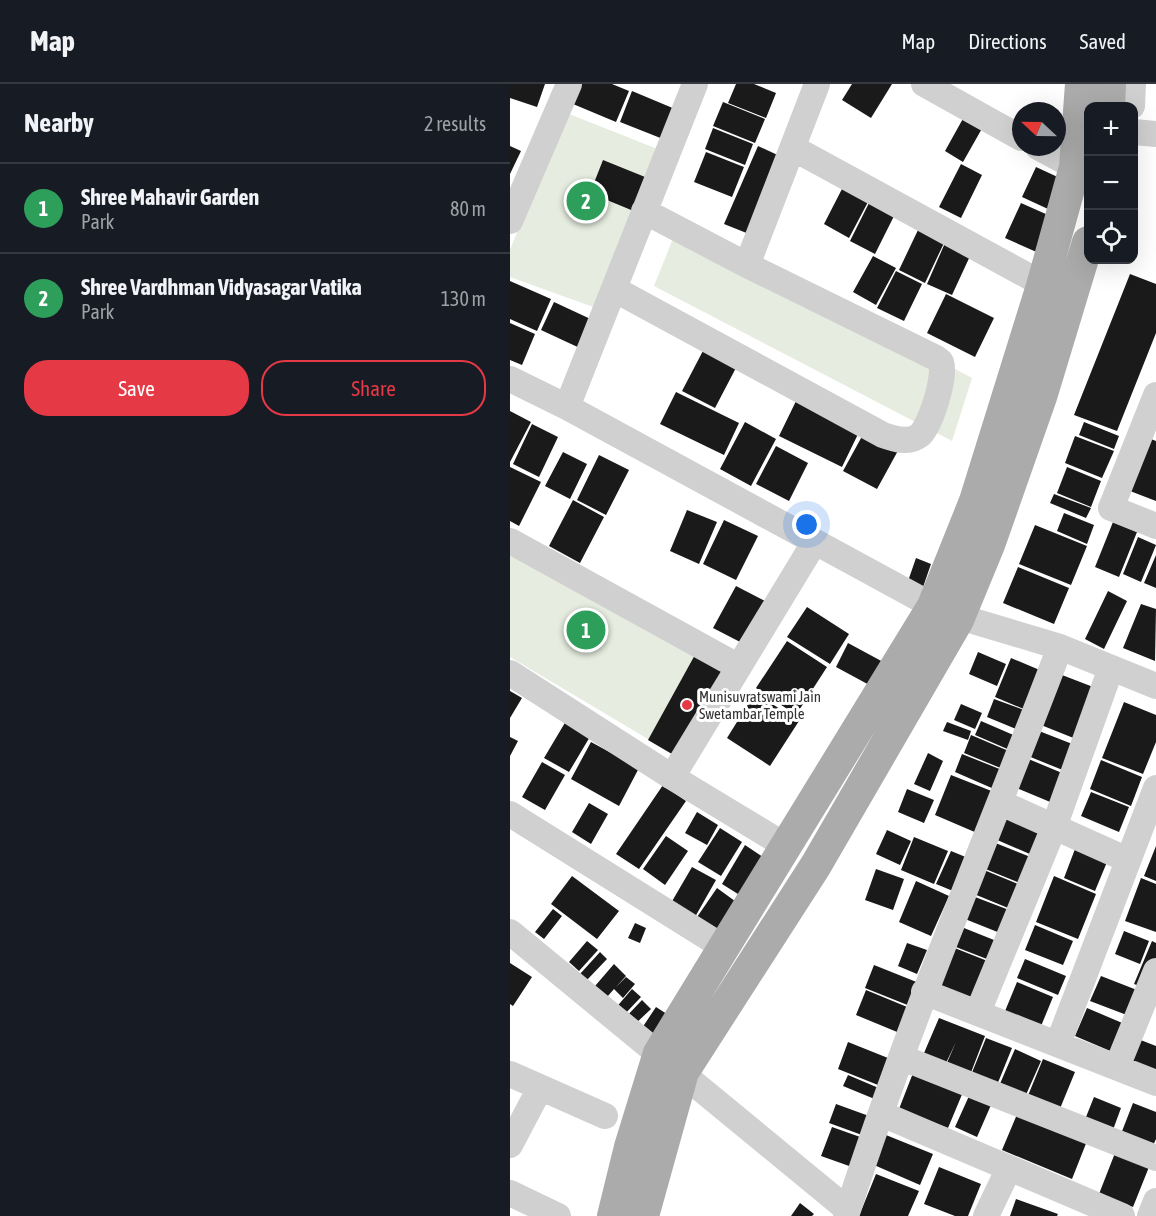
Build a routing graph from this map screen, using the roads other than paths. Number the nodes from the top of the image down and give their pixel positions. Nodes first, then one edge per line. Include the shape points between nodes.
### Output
1 (569, 84) edge
2 (695, 84) edge
3 (817, 84) edge
4 (924, 84) edge
5 (1081, 84) edge
6 (1110, 84) edge
7 (1133, 84) edge
8 (1109, 102) edge
9 (1132, 102) edge
10 (1138, 132) edge
11 (1012, 133) edge
12 (1156, 134) edge
13 (794, 148) junction
14 (1055, 156) edge
15 (1075, 167) junction
16 (512, 210) edge
17 (644, 211) junction
18 (1084, 259) edge
19 (747, 265) junction
20 (1042, 286) junction
21 (614, 289) junction
22 (1072, 299) junction
23 (510, 379) edge
24 (1156, 395) edge
25 (567, 407) junction
26 (1156, 526) edge
27 (510, 541) edge
28 (814, 543) junction
29 (946, 612) junction
30 (1060, 647) junction
31 (739, 667) junction
32 (1111, 668) junction
33 (510, 673) edge
34 (1156, 686) edge
35 (672, 777) junction
36 (1156, 788) edge
37 (1000, 803) junction
38 (510, 814) edge
39 (1054, 827) junction
40 (786, 846) junction
41 (1128, 860) junction
42 (816, 865) junction
43 (510, 932) edge
44 (723, 947) junction
45 (1156, 970) edge
46 (924, 992) junction
47 (978, 1012) junction
48 (1058, 1044) junction
49 (903, 1058) junction
50 (671, 1062) junction
51 (1117, 1067) junction
52 (510, 1074) edge
53 (1156, 1083) edge
54 (540, 1088) junction
55 (882, 1114) junction
56 (605, 1116) dead end
57 (510, 1145) edge
58 (1156, 1158) edge
59 (1009, 1168) junction
60 (510, 1193) edge
61 (1156, 1201) edge
62 (847, 1213) edge
63 (558, 1216) edge
64 (613, 1216) edge
65 (643, 1216) edge
66 (986, 1216) edge
67 (1122, 1216) edge
68 (1150, 1216) edge

1 - 16 street
2 - 17 street
3 - 13 street
4 - 11 street
5 - 15 main road
6 - 8 main road
7 - 9 street
10 - 12 street
13 - 19 street
13 - 20 street
14 - 15 street
15 - 20 main road
17 - 19 street
17 - 21 street
18 - 22 main road
19 - 21 street via 941,362 943,379 927,424 919,435 899,440 883,435
20 - 22 street
20 - 29 main road via 975,501
21 - 25 street
22 - 29 main road via 989,545
23 - 25 street
24 - 26 street via 1111,508
25 - 28 street
27 - 31 street
28 - 29 street
28 - 31 street
29 - 30 street
29 - 40 main road
29 - 42 main road
30 - 32 street
30 - 37 street
31 - 35 street
32 - 34 street
32 - 39 street
33 - 35 street
35 - 40 street
36 - 41 street
37 - 39 street
37 - 46 street
38 - 44 street
39 - 41 street
39 - 47 street
40 - 42 main road
40 - 44 main road
41 - 48 street
42 - 50 main road
43 - 50 street
44 - 50 main road
45 - 51 street
46 - 47 street
46 - 49 street
47 - 48 street
48 - 51 street
49 - 55 street
49 - 58 street
50 - 62 street
50 - 64 main road via 630,1147
50 - 65 main road
51 - 53 street
52 - 54 street
54 - 56 street
54 - 57 street
55 - 59 street
55 - 62 street
59 - 66 street
59 - 67 street
60 - 63 street
61 - 68 street

